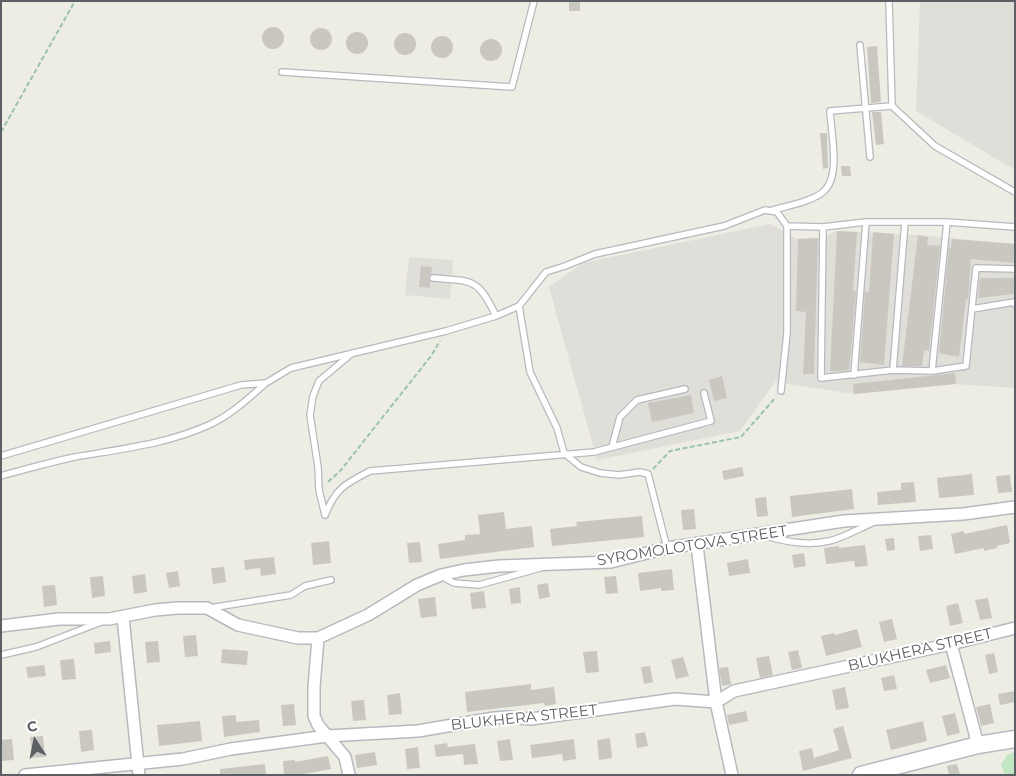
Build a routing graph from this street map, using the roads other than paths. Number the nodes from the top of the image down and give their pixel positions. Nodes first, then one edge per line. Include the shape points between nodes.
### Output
1 (534, 1) edge
2 (889, 1) edge
3 (860, 45) dead end
4 (282, 72) dead end
5 (892, 106) junction
6 (865, 108) junction
7 (870, 157) dead end
8 (1015, 192) edge
9 (771, 211) junction
10 (866, 222) junction
11 (905, 222) junction
12 (947, 222) junction
13 (787, 226) junction
14 (823, 227) junction
15 (1015, 227) edge
16 (1015, 270) edge
17 (433, 278) dead end
18 (1015, 304) edge
19 (519, 306) junction
20 (972, 308) junction
21 (496, 316) junction
22 (351, 354) junction
23 (893, 370) junction
24 (932, 370) junction
25 (854, 375) junction
26 (266, 383) junction
27 (685, 389) dead end
28 (781, 391) road end
29 (704, 392) dead end
30 (612, 447) junction
31 (564, 454) junction
32 (1, 456) edge
33 (1, 476) edge
34 (1015, 507) edge
35 (881, 519) junction
36 (761, 534) junction
37 (697, 545) junction
38 (667, 548) junction
39 (554, 563) junction
40 (441, 576) junction
41 (331, 580) dead end
42 (208, 608) junction
43 (123, 618) junction
44 (109, 620) junction
45 (1, 626) edge
46 (1015, 628) edge
47 (318, 638) junction
48 (951, 644) junction
49 (1, 655) edge
50 (716, 702) junction
51 (327, 736) junction
52 (1015, 739) edge
53 (978, 745) junction
54 (138, 770) edge
55 (25, 775) edge
56 (349, 775) edge
57 (732, 775) edge
58 (861, 775) edge

1 - 4 lane via 512,87
2 - 5 lane
3 - 6 lane
5 - 6 lane
5 - 8 lane via 935,146
6 - 7 lane
6 - 9 lane via 830,111 834,169 832,181 824,191
9 - 13 lane via 777,212
9 - 19 lane via 765,210 724,226 594,254 546,272
10 - 11 lane
10 - 14 lane
10 - 25 lane
11 - 12 lane
11 - 23 lane
12 - 15 lane
12 - 24 lane
13 - 14 lane
13 - 28 lane via 787,333
14 - 25 lane via 821,378
16 - 20 lane via 976,268
17 - 21 lane via 470,282 486,295
18 - 20 lane
19 - 21 lane
19 - 31 lane via 530,372 557,428
20 - 24 lane via 966,366
21 - 22 lane
22 - 26 lane via 291,368
22 - 31 lane via 319,381 313,396 310,415 325,515 333,497 349,482 370,471
23 - 24 lane
23 - 25 lane
26 - 32 lane via 240,385
26 - 33 lane via 213,423 186,434 40,464
27 - 30 lane via 637,400 620,417
29 - 30 lane via 711,421
30 - 31 lane
31 - 38 lane via 582,467 600,473 648,474
34 - 35 street, SYROMOLOTOVA STREET
35 - 36 street, SYROMOLOTOVA STREET via 844,521
35 - 36 lane via 830,541 786,542
36 - 37 street, SYROMOLOTOVA STREET
37 - 38 street, SYROMOLOTOVA STREET
37 - 50 street
38 - 39 street, SYROMOLOTOVA STREET via 611,562
39 - 40 street, SYROMOLOTOVA STREET via 482,567
39 - 40 lane via 479,585 454,583
40 - 47 street, SYROMOLOTOVA STREET via 417,585 368,615
41 - 42 lane via 305,586 291,595
42 - 43 street, SYROMOLOTOVA STREET via 155,610
42 - 47 street, SYROMOLOTOVA STREET via 238,625 298,638
43 - 44 street, SYROMOLOTOVA STREET
43 - 54 street
44 - 45 street, SYROMOLOTOVA STREET via 59,619
44 - 49 lane via 36,647
46 - 48 street, BLUKHERA STREET
47 - 51 street via 314,716
48 - 50 street, BLUKHERA STREET via 734,691
48 - 53 street
50 - 51 street, BLUKHERA STREET via 675,699 532,719 494,718 418,731
50 - 57 street
51 - 54 street, BLUKHERA STREET via 231,749
51 - 56 street via 345,757
52 - 53 main road
53 - 58 main road
54 - 55 street, BLUKHERA STREET

